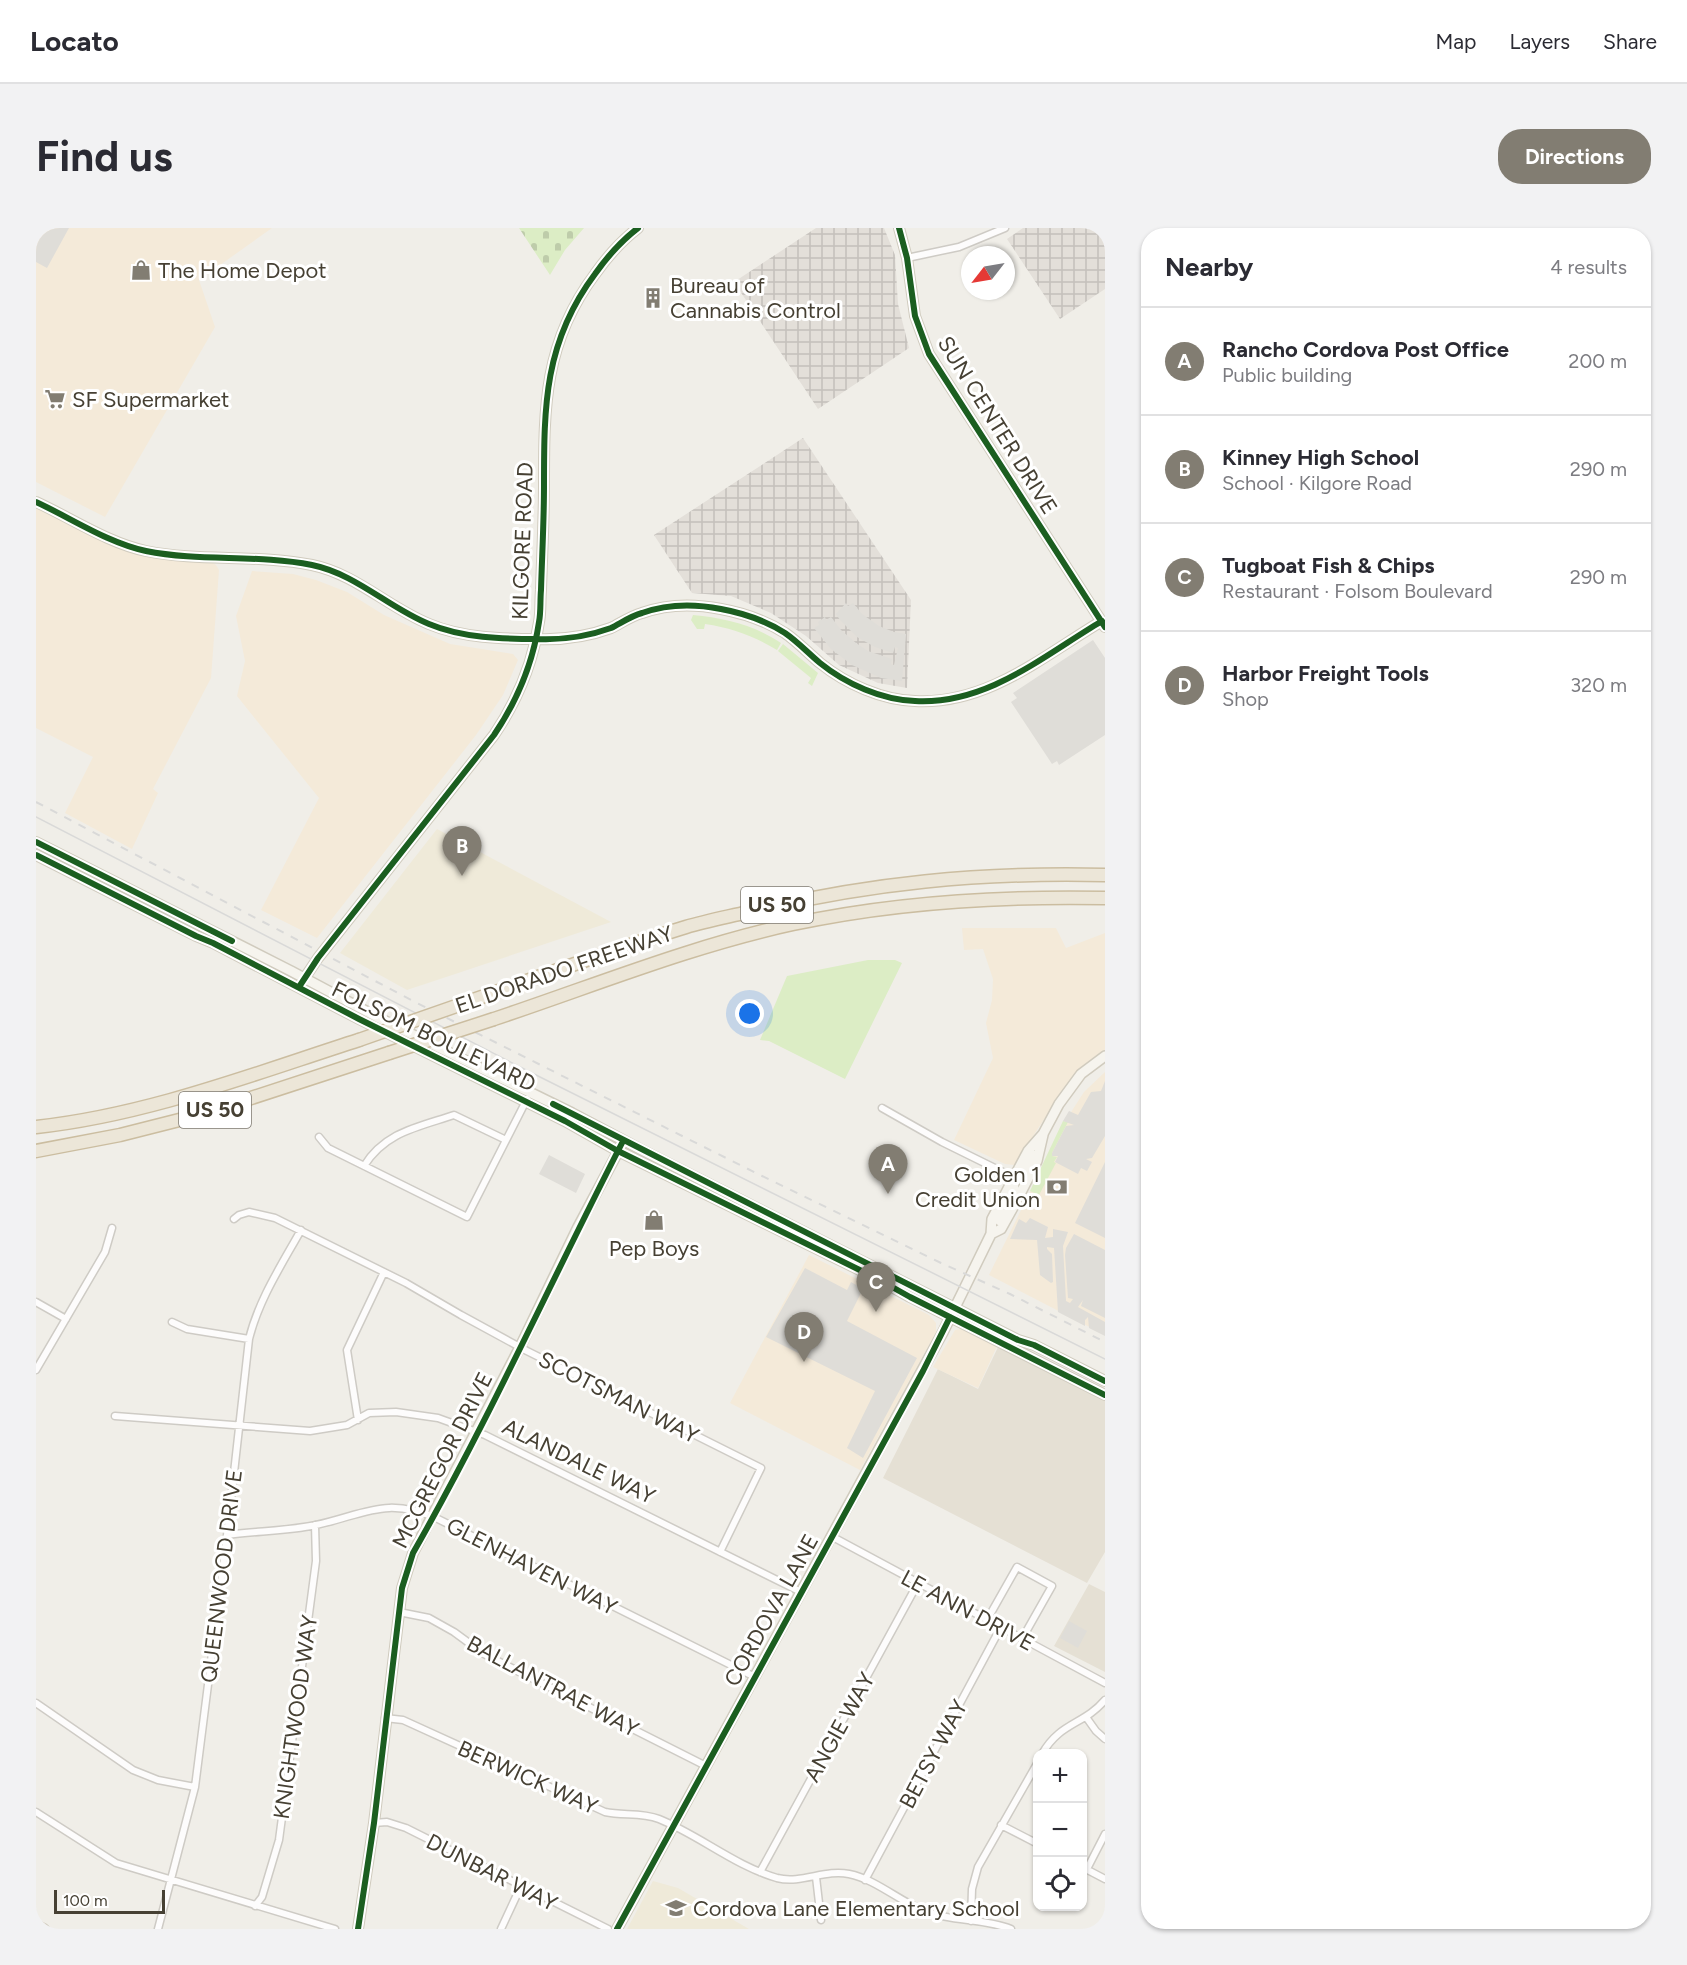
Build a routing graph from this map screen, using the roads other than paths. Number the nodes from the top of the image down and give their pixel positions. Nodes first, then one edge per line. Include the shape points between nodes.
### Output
1 (638, 228) edge
2 (899, 228) edge
3 (1005, 228) edge
4 (907, 258) junction
5 (36, 502) edge
6 (1103, 624) edge
7 (536, 639) junction
8 (36, 842) edge
9 (36, 855) edge
10 (1105, 875) edge
11 (91, 880) junction
12 (122, 886) junction
13 (1105, 898) edge
14 (302, 983) junction
15 (1105, 1056) edge
16 (528, 1097) junction
17 (882, 1108) dead end
18 (39, 1126) edge
19 (1043, 1134) junction
20 (319, 1137) dead end
21 (506, 1140) junction
22 (624, 1140) junction
23 (1041, 1149) junction
24 (36, 1151) edge
25 (618, 1151) junction
26 (364, 1166) junction
27 (1013, 1177) junction
28 (234, 1219) dead end
29 (112, 1228) dead end
30 (1001, 1228) junction
31 (301, 1230) junction
32 (991, 1234) junction
33 (793, 1238) junction
34 (836, 1246) junction
35 (384, 1272) junction
36 (36, 1302) edge
37 (955, 1306) junction
38 (950, 1317) junction
39 (66, 1319) junction
40 (172, 1322) dead end
41 (249, 1339) junction
42 (520, 1347) junction
43 (36, 1370) edge
44 (1105, 1381) edge
45 (1084, 1384) junction
46 (1105, 1387) edge
47 (1105, 1395) edge
48 (115, 1416) dead end
49 (358, 1420) junction
50 (240, 1427) junction
51 (477, 1431) junction
52 (433, 1516) junction
53 (315, 1525) junction
54 (227, 1534) junction
55 (831, 1536) junction
56 (720, 1552) junction
57 (918, 1583) junction
58 (801, 1592) junction
59 (399, 1612) junction
60 (987, 1620) junction
61 (1001, 1628) junction
62 (1022, 1639) junction
63 (755, 1677) junction
64 (1105, 1683) edge
65 (1105, 1700) edge
66 (36, 1703) edge
67 (1086, 1717) junction
68 (386, 1718) junction
69 (1105, 1739) edge
70 (1045, 1749) edge
71 (706, 1766) junction
72 (1033, 1770) edge
73 (195, 1787) junction
74 (36, 1812) edge
75 (374, 1823) junction
76 (1001, 1825) junction
77 (674, 1826) junction
78 (1105, 1834) edge
79 (1033, 1841) edge
80 (1087, 1865) edge
81 (1087, 1869) edge
82 (760, 1872) junction
83 (816, 1877) junction
84 (1105, 1879) edge
85 (172, 1880) junction
86 (865, 1880) junction
87 (521, 1886) junction
88 (255, 1906) junction
89 (821, 1920) dead end
90 (971, 1921) junction
91 (36, 1925) edge
92 (44, 1929) edge
93 (158, 1929) edge
94 (335, 1929) edge
95 (358, 1929) edge
96 (501, 1929) edge
97 (608, 1929) edge
98 (616, 1929) edge
99 (1011, 1929) edge

1 - 7 street, KILGORE ROAD via 609,256 580,296 568,317 549,376 543,431 542,569
2 - 4 street, SUN CENTER DRIVE
3 - 4 street via 959,247
4 - 6 street, SUN CENTER DRIVE via 915,316 929,354
5 - 7 street via 101,535 145,551 312,565 360,584 430,625 472,635
6 - 7 street via 997,685 959,697 914,701 860,688 822,664 785,633 737,612 708,606 663,608 609,629
7 - 14 street, KILGORE ROAD via 525,677 498,728
8 - 12 street, FOLSOM BOULEVARD
9 - 11 street
10 - 18 highway, EL DORADO FREEWAY / US 50, bridge via 954,877 869,887 785,903 687,927 166,1102
11 - 12 street
11 - 14 street, FOLSOM BOULEVARD
12 - 14 street, FOLSOM BOULEVARD
13 - 24 highway, EL DORADO FREEWAY / US 50, bridge via 955,900 792,925 712,945 199,1115
14 - 16 street, FOLSOM BOULEVARD
15 - 19 street via 1081,1074
16 - 21 street
16 - 22 street, FOLSOM BOULEVARD
16 - 25 street, FOLSOM BOULEVARD
17 - 27 street
19 - 23 street
19 - 27 street
20 - 26 street via 328,1148
21 - 26 street via 454,1115 386,1140
21 - 26 street via 467,1217
22 - 25 street, MCGREGOR DRIVE
22 - 34 street, FOLSOM BOULEVARD
23 - 27 street via 1023,1173
23 - 30 street
25 - 33 street, FOLSOM BOULEVARD
25 - 42 street, MCGREGOR DRIVE
27 - 30 street via 1014,1190 999,1218
27 - 32 street, CORDOVA LANE via 992,1220
28 - 31 street, SCOTSMAN WAY via 244,1213 260,1214
29 - 39 street via 105,1252
30 - 32 street
31 - 35 street, SCOTSMAN WAY
31 - 41 street, QUEENWOOD DRIVE via 265,1292
32 - 37 street, CORDOVA LANE
33 - 34 street via 800,1235 825,1246
33 - 38 street, FOLSOM BOULEVARD
34 - 37 street, FOLSOM BOULEVARD
35 - 42 street, SCOTSMAN WAY
35 - 49 street via 347,1350
36 - 39 street
37 - 38 street, CORDOVA LANE
37 - 44 street, FOLSOM BOULEVARD
38 - 45 street, FOLSOM BOULEVARD
38 - 55 street, CORDOVA LANE
39 - 43 street
40 - 41 street via 187,1329
41 - 50 street, QUEENWOOD DRIVE
42 - 51 street, MCGREGOR DRIVE
42 - 56 street, SCOTSMAN WAY via 761,1468
45 - 46 street
45 - 47 street, FOLSOM BOULEVARD
48 - 50 street, ALANDALE WAY
49 - 50 street, ALANDALE WAY via 310,1431
49 - 51 street, ALANDALE WAY via 369,1413 396,1412 438,1418
50 - 54 street, QUEENWOOD DRIVE
51 - 52 street, MCGREGOR DRIVE
51 - 56 street, ALANDALE WAY
52 - 53 street, GLENHAVEN WAY via 385,1507
52 - 59 street, MCGREGOR DRIVE via 406,1572
52 - 63 street, GLENHAVEN WAY
53 - 54 street, GLENHAVEN WAY
53 - 88 street, KNIGHTWOOD WAY via 316,1561 279,1840 262,1896
54 - 73 street, QUEENWOOD DRIVE
55 - 57 street, LE ANN DRIVE
55 - 58 street, CORDOVA LANE
56 - 58 street, ALANDALE WAY
57 - 60 street, LE ANN DRIVE
57 - 82 street, ANGIE WAY
58 - 63 street, CORDOVA LANE
59 - 68 street, MCGREGOR DRIVE
59 - 71 street, BALLANTRAE WAY via 429,1618 484,1654
60 - 61 street, LE ANN DRIVE
60 - 62 street via 1017,1567 1052,1586
61 - 62 street, LE ANN DRIVE
61 - 86 street, BETSY WAY
62 - 64 street, LE ANN DRIVE
63 - 71 street, CORDOVA LANE
65 - 67 street
66 - 73 street via 134,1770 158,1780
67 - 69 street
67 - 70 street via 1058,1732
68 - 75 street, MCGREGOR DRIVE
68 - 77 street, BERWICK WAY via 403,1720 605,1812 650,1816
71 - 77 street, CORDOVA LANE
72 - 76 street
73 - 85 street, QUEENWOOD DRIVE
74 - 85 street via 116,1863
75 - 87 street, DUNBAR WAY via 406,1828
75 - 95 street, MCGREGOR DRIVE
76 - 79 street
76 - 90 street via 974,1878
77 - 82 street, BERWICK WAY
77 - 98 street, CORDOVA LANE
78 - 80 street
81 - 84 street
82 - 83 street, BERWICK WAY via 791,1880
83 - 86 street, BERWICK WAY via 843,1873
83 - 89 street
85 - 88 street
85 - 93 street, QUEENWOOD DRIVE
86 - 90 street, BERWICK WAY via 923,1910
87 - 96 street
87 - 97 street, DUNBAR WAY
88 - 94 street
90 - 99 street, BERWICK WAY
91 - 92 street

